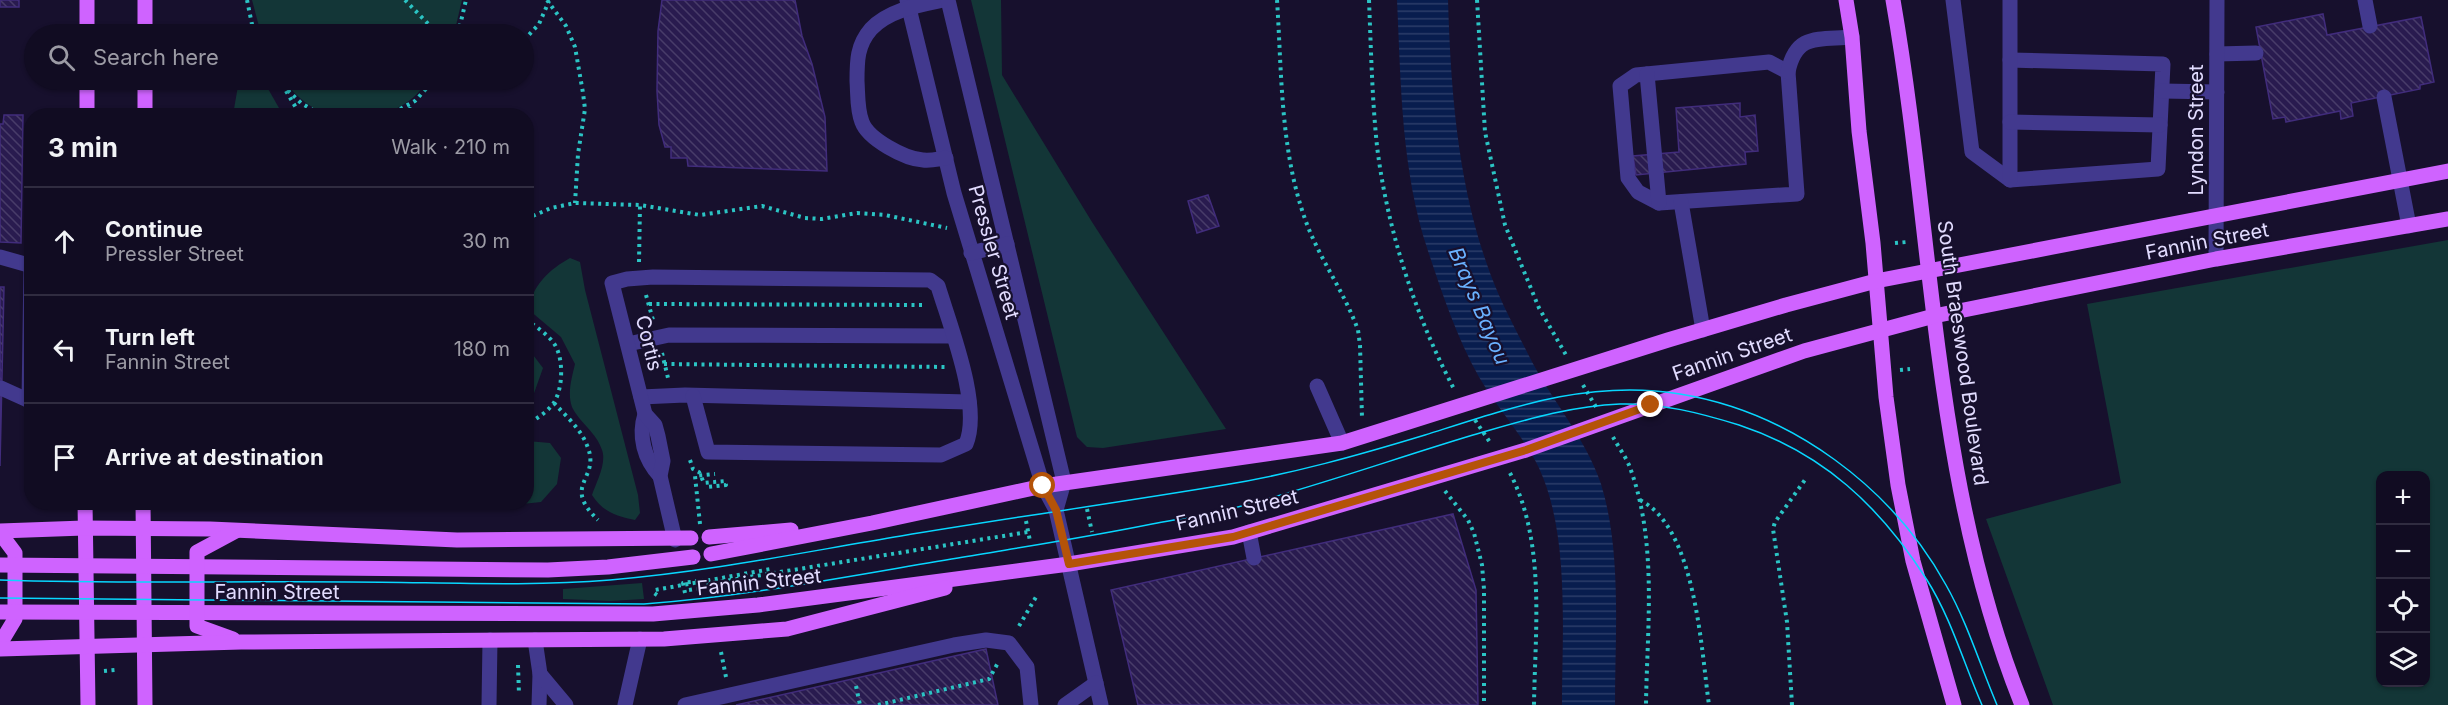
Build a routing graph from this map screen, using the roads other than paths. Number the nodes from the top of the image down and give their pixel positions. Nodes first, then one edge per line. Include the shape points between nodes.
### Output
1 (87, 0) edge
2 (145, 0) edge
3 (943, 0) edge
4 (948, 0) edge
5 (1846, 0) edge
6 (1893, 0) edge
7 (1953, 0) edge
8 (2010, 0) edge
9 (2217, 0) edge
10 (2365, 0) edge
11 (907, 4) edge
12 (87, 24) edge
13 (145, 24) edge
14 (2370, 27) dead end
15 (1852, 37) junction
16 (2256, 53) dead end
17 (2217, 54) junction
18 (2010, 60) junction
19 (1788, 72) junction
20 (1647, 74) junction
21 (87, 90) edge
22 (145, 90) edge
23 (2162, 91) junction
24 (2217, 92) junction
25 (2384, 97) dead end
26 (87, 108) edge
27 (145, 108) edge
28 (2010, 122) junction
29 (2160, 125) junction
30 (945, 158) junction
31 (2448, 171) edge
32 (2010, 180) junction
33 (2400, 180) junction
34 (1681, 202) junction
35 (1659, 203) junction
36 (2216, 215) junction
37 (2448, 219) edge
38 (2409, 226) junction
39 (1007, 244) junction
40 (972, 253) junction
41 (0, 257) edge
42 (2216, 259) junction
43 (24, 264) edge
44 (1930, 271) junction
45 (1876, 281) junction
46 (1934, 316) junction
47 (1703, 330) junction
48 (1881, 330) junction
49 (953, 336) junction
50 (628, 344) junction
51 (1317, 386) dead end
52 (1, 388) edge
53 (693, 396) junction
54 (641, 397) junction
55 (24, 399) edge
56 (969, 402) junction
57 (1342, 443) junction
58 (1064, 482) junction
59 (1043, 486) junction
60 (85, 510) edge
61 (143, 510) edge
62 (1056, 510) junction
63 (872, 523) junction
64 (84, 528) junction
65 (143, 529) junction
66 (239, 529) junction
67 (0, 532) edge
68 (1249, 532) junction
69 (710, 537) dead end
70 (683, 539) joint
71 (711, 554) dead end
72 (693, 557) dead end
73 (1254, 558) dead end
74 (1069, 564) junction
75 (0, 565) edge
76 (1008, 572) junction
77 (0, 612) edge
78 (640, 639) junction
79 (490, 640) junction
80 (535, 640) junction
81 (241, 642) junction
82 (0, 644) edge
83 (144, 645) junction
84 (86, 646) junction
85 (0, 649) edge
86 (540, 674) junction
87 (1096, 683) junction
88 (88, 705) edge
89 (144, 705) edge
90 (489, 705) edge
91 (539, 705) edge
92 (566, 705) edge
93 (625, 705) edge
94 (685, 705) edge
95 (1031, 705) edge
96 (1065, 705) edge
97 (1101, 705) edge
98 (1954, 705) edge
99 (2022, 705) edge

1 - 12 main road
2 - 13 main road
3 - 11 street
4 - 39 street, Pressler Street
5 - 15 main road
6 - 44 main road, South Braeswood Boulevard
7 - 32 street via 1972,152
8 - 18 street
9 - 17 street, Lyndon Street
10 - 14 street
11 - 30 street, Pressler Street
11 - 30 street via 873,28 859,50 858,104 862,124 888,148 920,160
15 - 19 street via 1806,41 1792,55
15 - 45 main road
16 - 17 street
17 - 24 street, Lyndon Street
18 - 23 street via 2163,64
18 - 28 street
19 - 20 street via 1769,62
19 - 34 street via 1797,194
20 - 35 street
20 - 35 street via 1636,75 1620,86 1628,178 1638,192
21 - 26 main road
22 - 27 main road
23 - 24 street
23 - 29 street
24 - 36 street, Lyndon Street
25 - 33 street
28 - 29 street
28 - 32 street
29 - 32 street via 2158,169
30 - 40 street, Pressler Street
31 - 33 main road, Fannin Street
33 - 36 main road, Fannin Street
33 - 38 street
34 - 35 street
34 - 47 street
36 - 42 street, Lyndon Street
36 - 44 main road, Fannin Street
37 - 38 main road, Fannin Street
38 - 42 main road, Fannin Street
39 - 40 street
39 - 58 street, Pressler Street
40 - 59 street, Pressler Street
41 - 43 street
42 - 46 main road, Fannin Street
44 - 45 main road, Fannin Street
44 - 46 main road, South Braeswood Boulevard
45 - 47 main road, Fannin Street
45 - 48 main road
46 - 48 main road, Fannin Street
46 - 99 main road, South Braeswood Boulevard via 1950,439 1969,535 1986,604
47 - 57 main road, Fannin Street
48 - 68 main road, Fannin Street via 1804,351 1526,450
48 - 98 main road via 1905,525
49 - 50 street via 669,335
49 - 50 street, Cortis via 938,286 930,280 653,277 612,283
49 - 56 street
50 - 54 street, Cortis
51 - 57 street
52 - 55 street
53 - 54 street
53 - 56 street
53 - 56 street via 708,452 941,455 966,444 970,434
54 - 70 street, Cortis via 645,414 640,429 649,464 660,476
57 - 58 main road, Fannin Street
58 - 59 main road, Fannin Street
58 - 62 street, Pressler Street
59 - 62 street, Pressler Street
59 - 63 main road, Fannin Street
60 - 64 main road
61 - 65 main road
62 - 74 street, Pressler Street
63 - 69 main road
63 - 71 main road, Fannin Street
64 - 65 main road
64 - 67 main road
64 - 84 main road
65 - 66 main road
65 - 83 main road
66 - 70 main road via 457,540
66 - 81 main road via 197,552 197,626
67 - 82 main road via 15,553 15,619
68 - 73 street
68 - 74 main road, Fannin Street
72 - 75 main road, Fannin Street via 548,570
74 - 76 main road, Fannin Street
74 - 87 street, Pressler Street
76 - 77 main road, Fannin Street via 758,605 653,614
76 - 78 main road via 787,629
78 - 80 main road
78 - 93 street
79 - 80 main road
79 - 81 main road
79 - 90 street
80 - 86 street
81 - 83 main road
83 - 84 main road
83 - 89 main road
84 - 85 main road
84 - 88 main road
86 - 91 street
86 - 92 street
87 - 96 street
87 - 97 street, Pressler Street
94 - 95 street via 986,640 1009,643 1027,667

